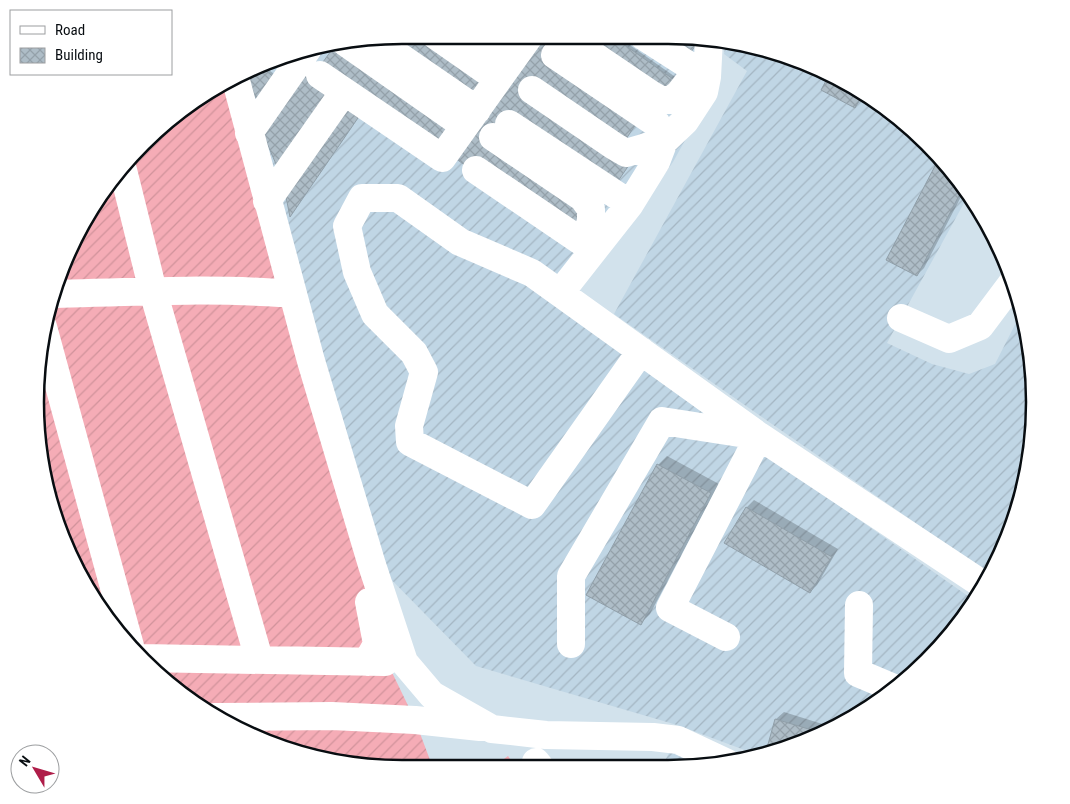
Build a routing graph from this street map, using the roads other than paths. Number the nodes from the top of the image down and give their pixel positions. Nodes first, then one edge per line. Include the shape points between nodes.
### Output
1 (452, 44) edge
2 (478, 44) edge
3 (522, 44) edge
4 (655, 44) edge
5 (381, 45) edge
6 (560, 46) edge
7 (708, 46) edge
8 (354, 47) edge
9 (300, 59) edge
10 (499, 68) junction
11 (702, 74) junction
12 (320, 75) dead end
13 (237, 85) edge
14 (226, 90) edge
15 (532, 90) dead end
16 (336, 103) dead end
17 (464, 114) junction
18 (250, 133) junction
19 (664, 141) junction
20 (476, 170) dead end
21 (125, 176) edge
22 (267, 201) junction
23 (630, 204) junction
24 (589, 246) junction
25 (1008, 289) edge
26 (153, 292) junction
27 (280, 292) junction
28 (560, 293) junction
29 (61, 294) edge
30 (901, 318) dead end
31 (48, 347) edge
32 (642, 352) junction
33 (759, 436) junction
34 (978, 581) edge
35 (859, 605) dead end
36 (125, 629) edge
37 (726, 637) dead end
38 (571, 644) dead end
39 (152, 658) edge
40 (259, 660) junction
41 (367, 662) junction
42 (404, 662) junction
43 (887, 685) edge
44 (233, 717) edge
45 (492, 729) junction
46 (714, 757) edge

1 - 10 street
2 - 10 street
3 - 10 street
4 - 11 street
5 - 17 street
6 - 11 street via 661,100 672,100
6 - 19 street via 657,124
7 - 11 street
8 - 17 street
9 - 18 street
10 - 17 street
11 - 19 street via 704,92 685,121
12 - 17 street via 442,158
13 - 18 street
14 - 27 street
15 - 19 street via 626,152
16 - 22 street
18 - 22 street
19 - 23 street via 656,162
20 - 24 street
21 - 26 street
22 - 42 street via 316,380
23 - 24 street
23 - 24 street via 501,130 591,208
24 - 28 street
25 - 30 street via 980,326 949,339
26 - 27 street
26 - 29 street
26 - 40 street
27 - 41 street via 289,308 371,608 377,644
28 - 32 street
28 - 32 street via 532,273 460,242 398,198 362,198 347,226 357,272 375,314 414,353 424,372 409,426 410,442 532,505
31 - 36 street
32 - 33 street
33 - 34 street
33 - 37 street via 670,608
33 - 38 street via 662,421 571,576
35 - 43 street via 858,673
39 - 40 street
40 - 41 street
41 - 42 street
42 - 45 street via 432,695
44 - 45 street via 351,717
45 - 46 street via 546,735 678,740

